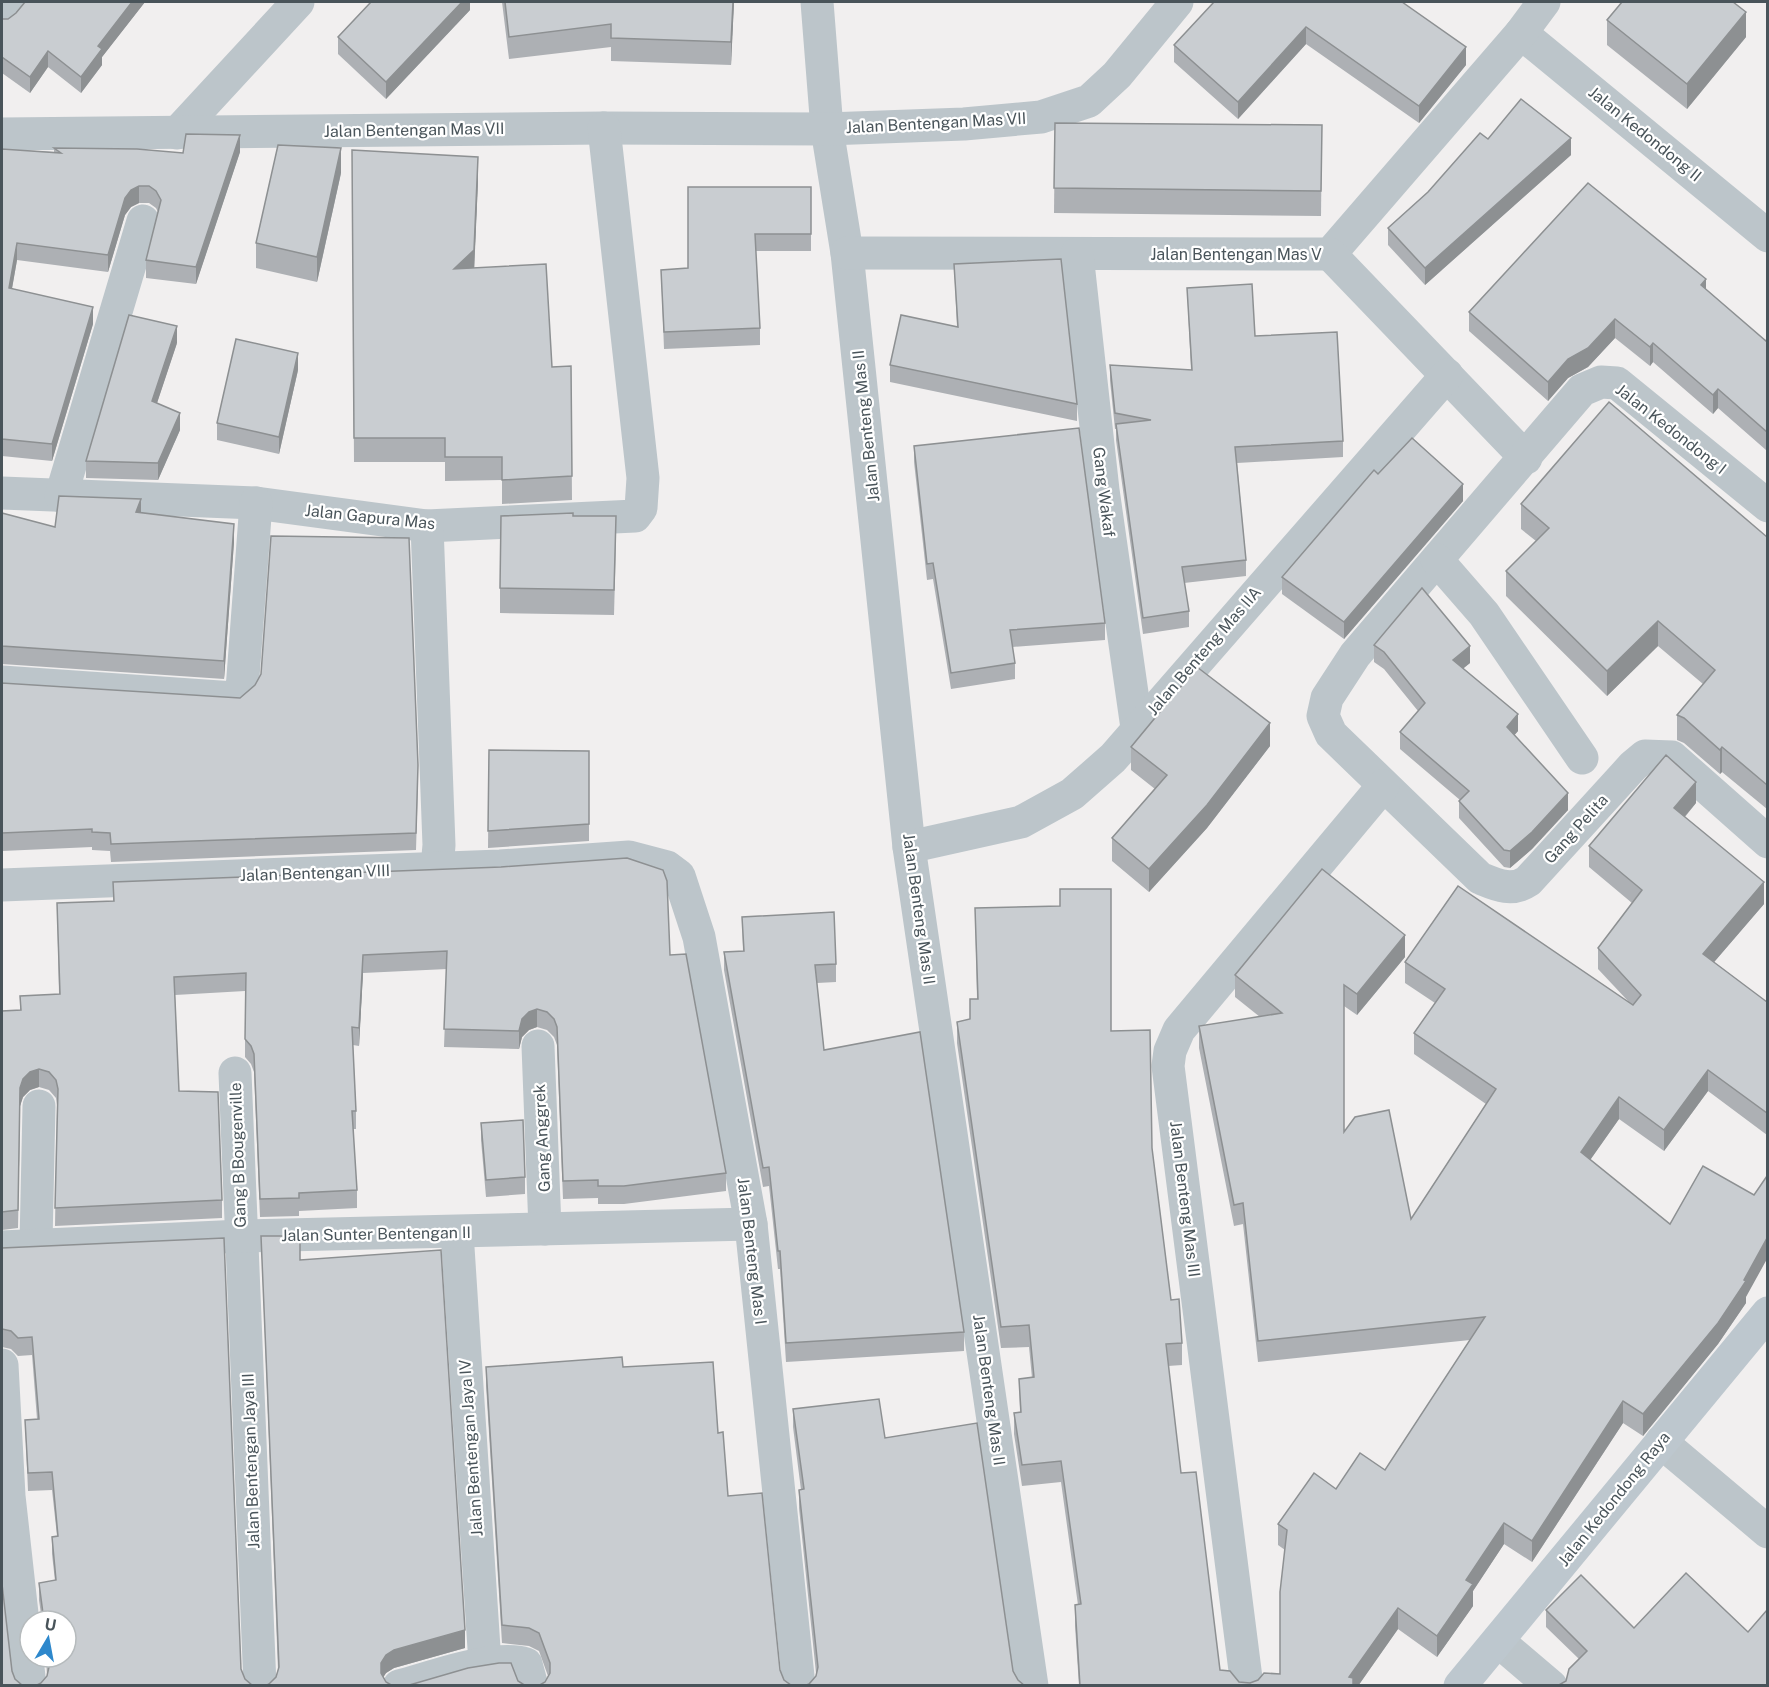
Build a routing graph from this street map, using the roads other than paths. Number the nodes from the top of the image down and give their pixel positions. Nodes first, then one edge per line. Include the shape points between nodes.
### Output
1 (15, 2) edge
2 (298, 2) edge
3 (817, 2) edge
4 (1177, 2) edge
5 (1544, 2) edge
6 (2, 17) edge
7 (1521, 33) junction
8 (604, 128) junction
9 (827, 129) junction
10 (177, 133) junction
11 (2, 134) edge
12 (142, 221) dead end
13 (1767, 236) edge
14 (847, 253) junction
15 (1077, 254) junction
16 (1330, 254) junction
17 (1447, 375) junction
18 (1526, 458) junction
19 (2, 494) edge
20 (61, 496) junction
21 (256, 503) junction
22 (1767, 506) edge
23 (427, 526) junction
24 (1437, 560) junction
25 (2, 682) edge
26 (1137, 728) junction
27 (1582, 758) dead end
28 (1383, 786) junction
29 (1767, 842) edge
30 (909, 847) junction
31 (629, 857) joint
32 (437, 868) junction
33 (2, 885) edge
34 (538, 1046) dead end
35 (235, 1073) dead end
36 (39, 1106) dead end
37 (751, 1224) junction
38 (546, 1229) junction
39 (457, 1232) junction
40 (242, 1236) junction
41 (36, 1243) junction
42 (2, 1247) edge
43 (1767, 1313) edge
44 (2, 1365) edge
45 (1661, 1442) junction
46 (1767, 1532) edge
47 (1498, 1641) junction
48 (486, 1664) junction
49 (30, 1686) edge
50 (260, 1686) edge
51 (399, 1686) edge
52 (532, 1686) edge
53 (799, 1686) edge
54 (1032, 1686) edge
55 (1247, 1686) edge
56 (1460, 1686) edge
57 (1551, 1686) edge

1 - 6 street
2 - 10 street
3 - 9 street, Jalan Bentengan Mas VII
4 - 9 street, Jalan Bentengan Mas VII via 1116,75 1089,101 1068,110 1041,117 964,124
5 - 7 street, Jalan Bentengan Mas V
7 - 13 street, Jalan Kedondong II
7 - 16 street, Jalan Bentengan Mas V
8 - 9 street, Jalan Bentengan Mas VII
8 - 10 street, Jalan Bentengan Mas VII
8 - 23 street, Jalan Gapura Mas via 643,478 641,508 635,516 627,518
9 - 14 street, Jalan Benteng Mas II
10 - 11 street, Jalan Bentengan Mas VII
12 - 20 street
14 - 15 street, Jalan Bentengan Mas V
14 - 30 street, Jalan Benteng Mas II
15 - 16 street, Jalan Bentengan Mas V
15 - 26 street, Gang Wakaf via 1103,490
16 - 17 street
17 - 18 street
17 - 26 street, Jalan Benteng Mas IIA
18 - 22 street, Jalan Kedondong I via 1582,390 1601,382 1617,383
18 - 24 street, Gang Pelita
19 - 20 street, Jalan Gapura Mas
20 - 21 street, Jalan Gapura Mas
21 - 23 street, Jalan Gapura Mas
21 - 25 street via 242,690 234,698
23 - 32 street
24 - 27 street via 1484,614
24 - 28 street, Gang Pelita via 1355,655 1327,698 1323,716 1331,734
26 - 30 street, Jalan Benteng Mas IIA via 1113,758 1072,794 1021,822
28 - 29 street, Gang Pelita via 1480,878 1500,886 1519,887 1528,881 1646,756 1672,757
28 - 55 street, Jalan Benteng Mas III via 1179,1030 1170,1051 1168,1066
30 - 54 street, Jalan Benteng Mas II
31 - 32 street, Jalan Bentengan VIII
31 - 37 street, Jalan Benteng Mas I via 667,867 679,876 699,937
32 - 33 street, Jalan Bentengan VIII
34 - 38 street, Gang Anggrek
35 - 40 street, Gang B Bougenville
36 - 41 street
37 - 38 street, Jalan Sunter Bentengan II
37 - 53 street, Jalan Benteng Mas I
38 - 39 street, Jalan Sunter Bentengan II
39 - 40 street, Jalan Sunter Bentengan II
39 - 48 street, Jalan Bentengan Jaya IV
40 - 41 street, Jalan Sunter Bentengan II
40 - 50 street, Jalan Bentengan Jaya III
41 - 42 street, Jalan Sunter Bentengan II
43 - 45 street, Jalan Kedondong Raya
44 - 49 street via 9,1496
45 - 46 street
45 - 47 street, Jalan Kedondong Raya
47 - 56 street, Jalan Kedondong Raya
47 - 57 street
48 - 51 street
48 - 52 street via 526,1664

